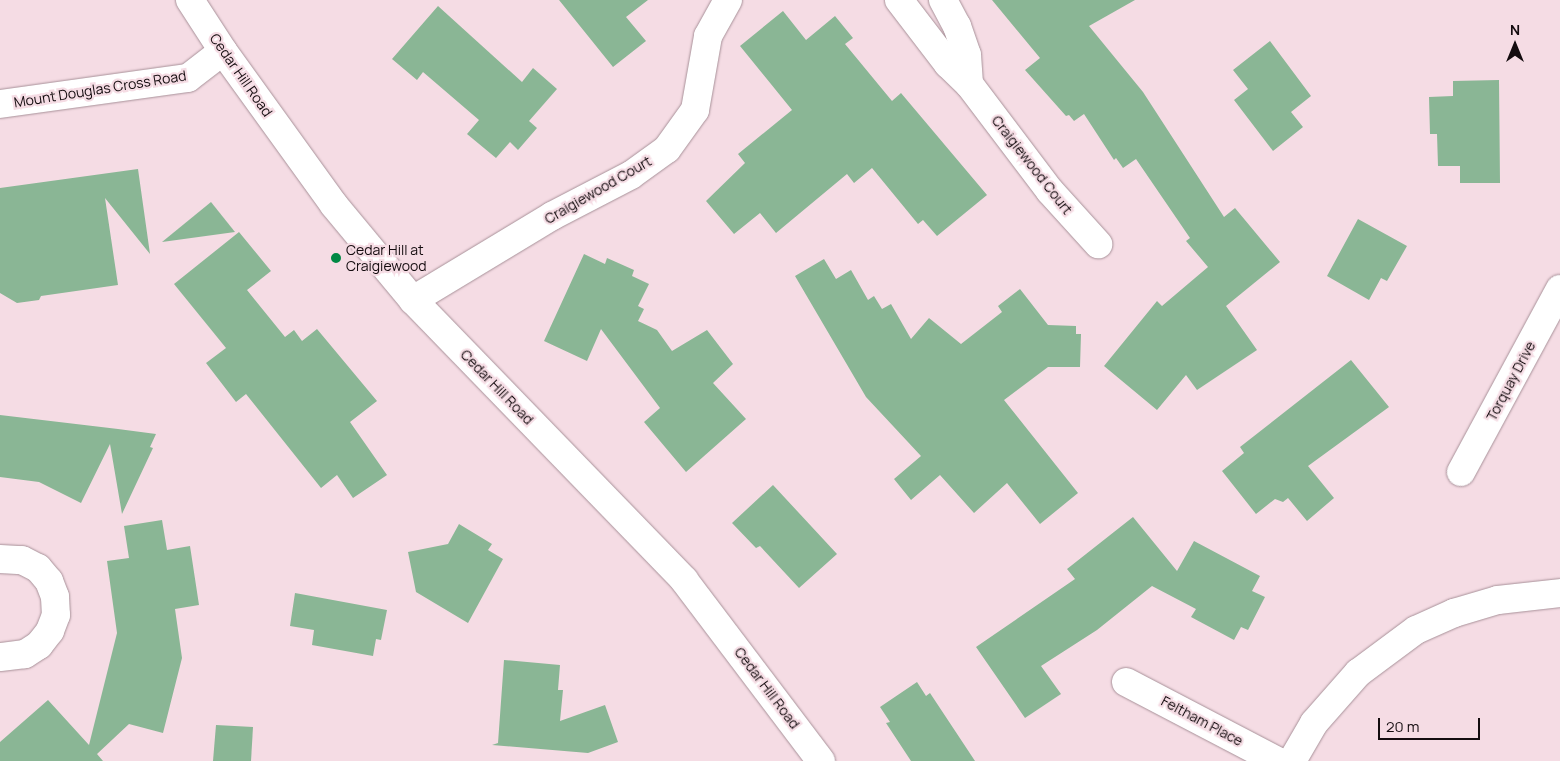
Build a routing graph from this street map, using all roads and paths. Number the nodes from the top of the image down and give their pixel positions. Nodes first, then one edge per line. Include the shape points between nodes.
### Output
1 (190, 0) edge
2 (728, 0) edge
3 (899, 0) edge
4 (943, 0) edge
5 (223, 51) junction
6 (969, 84) junction
7 (0, 104) edge
8 (1098, 244) dead end
9 (1560, 289) edge
10 (412, 300) junction
11 (1461, 472) dead end
12 (0, 558) edge
13 (1560, 593) edge
14 (0, 656) edge
15 (1126, 682) dead end
16 (821, 761) edge
17 (1277, 761) edge
18 (1292, 761) edge

1 - 5 street, Cedar Hill Road
2 - 10 street, Craigiewood Court via 708,36 696,110 667,149 631,175 552,216
3 - 6 street, Craigiewood Court via 948,64
4 - 6 street via 967,55
5 - 7 street, Mount Douglas Cross Road via 188,78
5 - 10 street, Cedar Hill Road via 334,205
6 - 8 street, Craigiewood Court via 1050,191
9 - 11 street, Torquay Drive
10 - 16 street, Cedar Hill Road via 684,580
12 - 14 street via 22,560 38,568 49,581 55,597 56,615 50,631 39,645 25,654
13 - 18 street via 1498,600 1454,613 1416,630 1358,673 1314,723
15 - 17 street, Feltham Place

